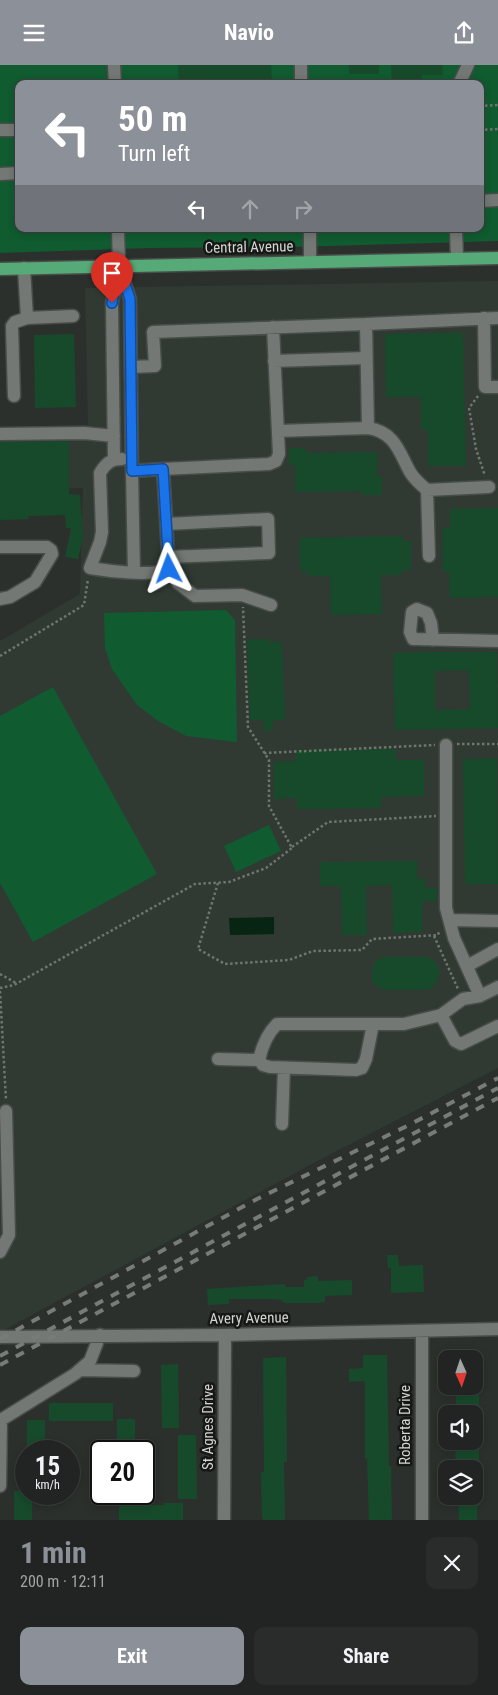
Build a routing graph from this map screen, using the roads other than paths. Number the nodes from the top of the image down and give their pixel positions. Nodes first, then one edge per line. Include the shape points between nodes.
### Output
1 (114, 65) edge
2 (301, 65) edge
3 (468, 65) edge
4 (115, 80) edge
5 (301, 80) edge
6 (461, 80) edge
7 (15, 130) edge
8 (0, 131) edge
9 (15, 173) edge
10 (0, 174) edge
11 (498, 200) edge
12 (484, 201) edge
13 (118, 232) edge
14 (310, 232) edge
15 (456, 232) edge
16 (498, 258) edge
17 (457, 259) junction
18 (310, 262) junction
19 (119, 266) junction
20 (24, 268) junction
21 (0, 269) edge
22 (73, 316) dead end
23 (27, 318) junction
24 (484, 318) junction
25 (498, 318) edge
26 (366, 324) junction
27 (273, 327) junction
28 (366, 358) junction
29 (274, 361) junction
30 (131, 367) junction
31 (492, 387) edge
32 (14, 396) dead end
33 (368, 429) junction
34 (278, 431) junction
35 (0, 434) edge
36 (114, 436) junction
37 (114, 459) junction
38 (132, 465) junction
39 (163, 469) junction
40 (489, 487) road end
41 (427, 490) junction
42 (166, 524) junction
43 (0, 547) edge
44 (429, 556) dead end
45 (168, 563) junction
46 (134, 572) junction
47 (0, 599) edge
48 (271, 605) dead end
49 (433, 640) dead end
50 (498, 641) edge
51 (446, 745) road end
52 (448, 914) junction
53 (498, 921) edge
54 (498, 949) edge
55 (467, 966) junction
56 (498, 987) edge
57 (480, 996) junction
58 (441, 1015) junction
59 (373, 1024) junction
60 (498, 1026) edge
61 (218, 1059) dead end
62 (259, 1060) junction
63 (284, 1067) junction
64 (6, 1111) road end
65 (282, 1125) dead end
66 (0, 1252) edge
67 (498, 1329) edge
68 (422, 1331) junction
69 (100, 1335) junction
70 (225, 1335) junction
71 (0, 1337) edge
72 (80, 1371) junction
73 (134, 1371) dead end
74 (0, 1486) edge
75 (224, 1520) edge
76 (422, 1520) edge

1 - 4 street
2 - 5 street
3 - 6 street
7 - 8 street
9 - 10 street
11 - 12 street
13 - 19 street
14 - 18 street
15 - 17 street
16 - 17 main road, Central Avenue
17 - 18 main road, Central Avenue
18 - 19 main road, Central Avenue
19 - 20 main road, Central Avenue
19 - 30 street via 130,299
19 - 36 street via 112,303
20 - 21 main road, Central Avenue
20 - 23 street
22 - 23 street
23 - 32 street via 19,319 12,326
24 - 25 street
24 - 26 street
24 - 31 street
26 - 27 street
26 - 28 street
27 - 29 street
27 - 30 street via 153,332 154,366
28 - 29 street
28 - 33 street
29 - 34 street
30 - 38 street
33 - 34 street
33 - 41 street via 378,430 393,440 416,481
34 - 39 street via 278,454 276,461 269,464
35 - 36 street
36 - 37 street
37 - 38 street
37 - 46 street via 100,473 102,532 90,568
38 - 39 street
38 - 46 street
39 - 42 street
40 - 41 street
41 - 44 street
42 - 45 street
42 - 45 street via 268,519 269,553
43 - 47 street via 47,547 52,554 35,581 10,597
45 - 46 street via 156,573
45 - 48 street via 178,583 195,596 242,595
49 - 50 street
51 - 52 street
52 - 53 street
52 - 55 street via 454,938
54 - 55 street
55 - 57 street
56 - 57 street
57 - 58 street via 463,999
58 - 59 street via 404,1024
58 - 60 street via 455,1041 461,1045
59 - 62 street via 277,1024 270,1031
59 - 63 street via 366,1059 356,1070
61 - 62 street
62 - 63 street via 270,1067
63 - 65 street
64 - 66 street via 9,1235
67 - 68 street, Avery Avenue
68 - 70 street, Avery Avenue
68 - 76 street, Roberta Drive
69 - 70 street, Avery Avenue
69 - 71 street, Avery Avenue
69 - 72 street via 90,1361
70 - 75 street, St Agnes Drive
72 - 73 street
72 - 74 street via 1,1421

